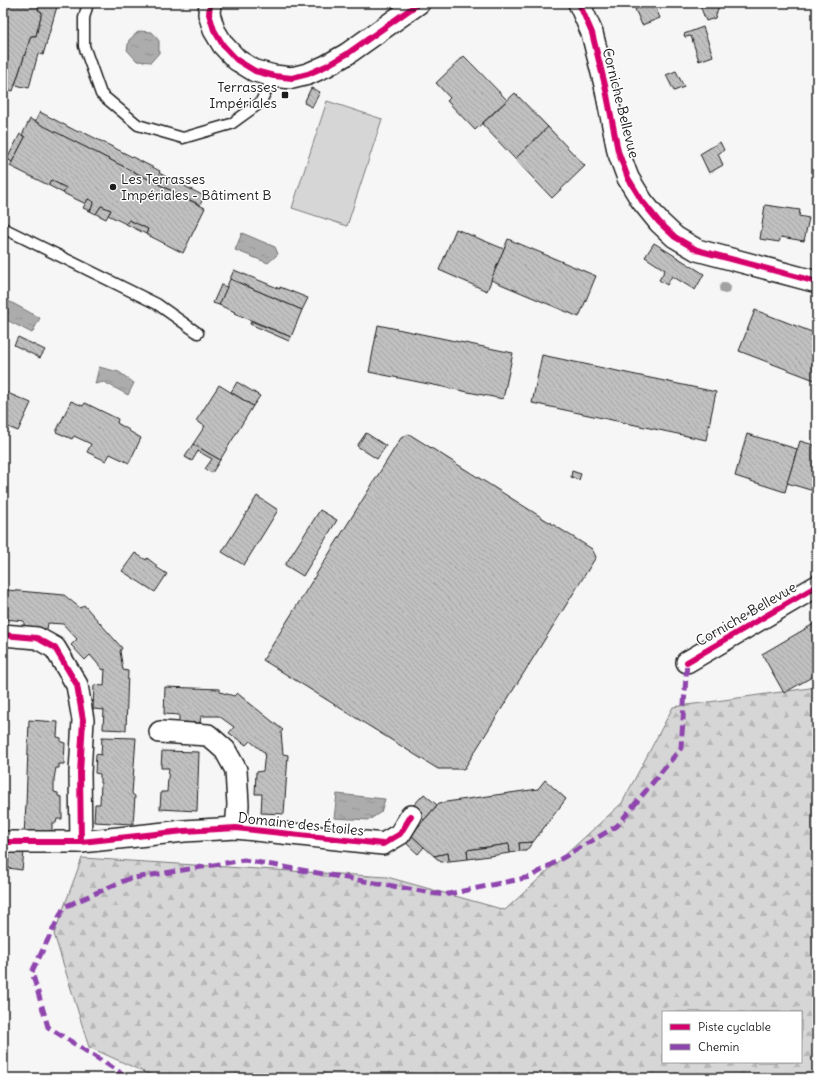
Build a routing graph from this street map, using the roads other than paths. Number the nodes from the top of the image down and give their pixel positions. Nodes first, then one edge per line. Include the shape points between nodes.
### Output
1 (88, 3) edge
2 (210, 3) edge
3 (419, 3) edge
4 (579, 3) edge
5 (274, 76) junction
6 (3, 228) edge
7 (817, 282) edge
8 (198, 333) dead end
9 (817, 586) edge
10 (3, 635) edge
11 (687, 662) dead end
12 (160, 732) dead end
13 (411, 816) dead end
14 (236, 828) junction
15 (3, 842) edge
16 (80, 842) junction

1 - 5 lane via 84,18 84,46 101,94 138,125 183,138 231,124 260,103
2 - 5 street via 209,14 214,30 223,45 237,60 255,71
3 - 5 street via 326,66 292,78
4 - 7 street, Corniche Bellevue via 592,34 618,151 628,178 659,222 675,237 697,250
6 - 8 lane via 157,304
9 - 11 street, Corniche Bellevue
10 - 16 street via 37,638 55,648 77,685 83,720
12 - 14 street, Domaine des Étoiles via 208,735 225,750 236,770
13 - 14 street, Domaine des Étoiles via 400,834 384,844
14 - 16 street, Domaine des Étoiles
15 - 16 street, Domaine des Étoiles

